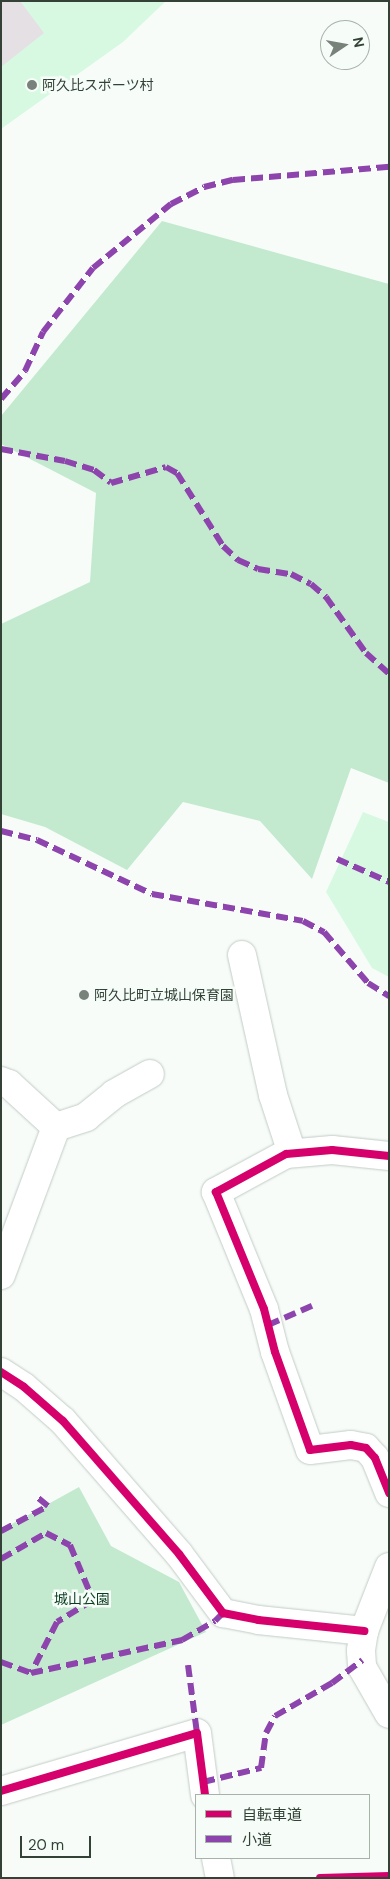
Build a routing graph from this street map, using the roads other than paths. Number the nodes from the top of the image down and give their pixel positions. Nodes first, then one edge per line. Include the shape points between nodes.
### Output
1 (242, 955) dead end
2 (150, 1074) dead end
3 (1, 1081) edge
4 (56, 1127) junction
5 (292, 1153) junction
6 (389, 1156) edge
7 (1, 1275) edge
8 (1, 1372) edge
9 (389, 1493) edge
10 (389, 1567) edge
11 (374, 1621) edge
12 (389, 1714) edge
13 (1, 1791) edge
14 (205, 1794) edge
15 (216, 1859) edge
16 (220, 1878) edge

1 - 5 street via 273,1095
2 - 4 street via 114,1094 86,1117
3 - 4 street via 9,1084
4 - 7 street
5 - 6 street via 332,1150
5 - 9 street via 216,1192 264,1309 275,1352 310,1450 351,1445 366,1448 374,1458
8 - 11 street via 63,1421 179,1554 223,1613 258,1620
10 - 11 street
11 - 12 street via 362,1667
13 - 14 street via 197,1733
15 - 16 street

